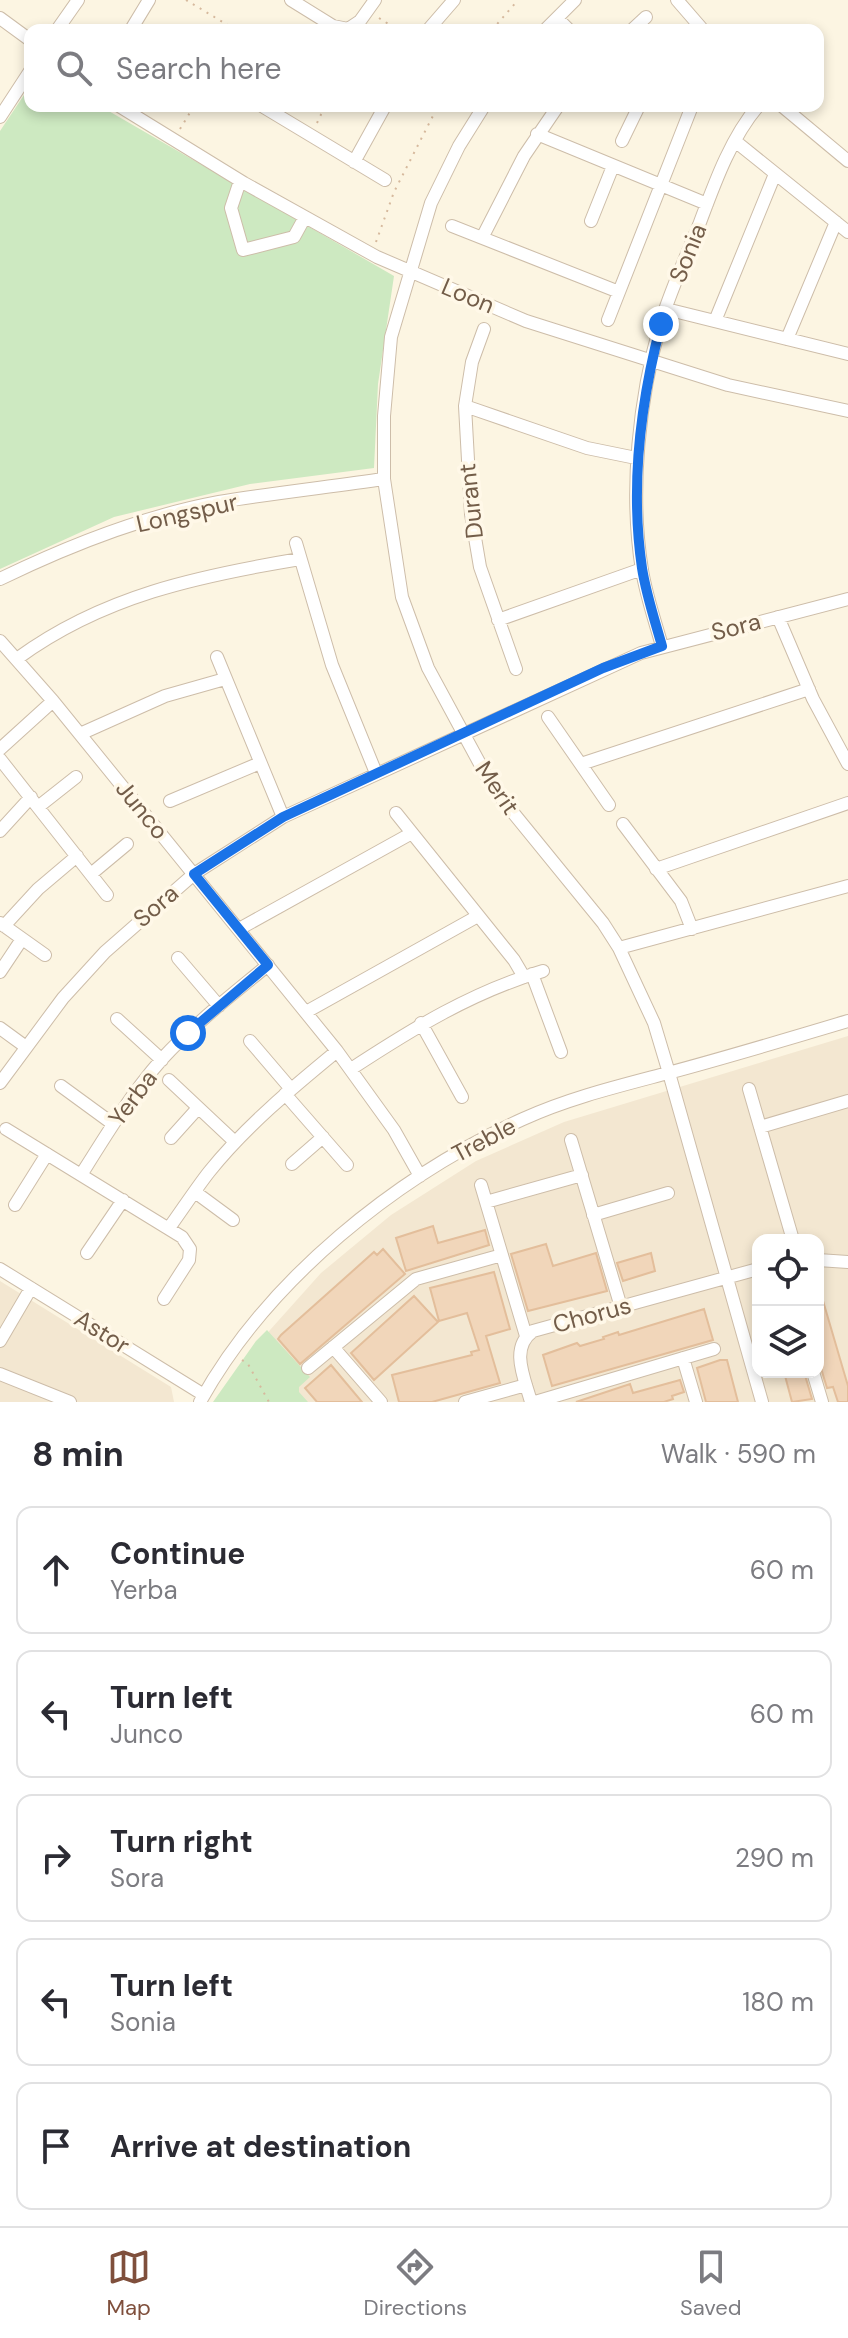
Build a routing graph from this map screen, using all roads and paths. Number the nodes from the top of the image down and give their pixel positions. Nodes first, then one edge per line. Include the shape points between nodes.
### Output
1 (78, 0) edge
2 (149, 0) edge
3 (186, 0) edge
4 (291, 0) edge
5 (454, 0) edge
6 (518, 0) edge
7 (575, 0) edge
8 (677, 0) edge
9 (371, 6) edge
10 (646, 17) dead end
11 (0, 18) edge
12 (557, 18) junction
13 (61, 24) edge
14 (137, 24) edge
15 (226, 24) edge
16 (330, 24) edge
17 (356, 24) edge
18 (391, 24) edge
19 (433, 24) edge
20 (497, 24) edge
21 (551, 24) edge
22 (563, 24) edge
23 (638, 24) edge
24 (698, 24) edge
25 (24, 36) edge
26 (24, 80) edge
27 (129, 112) edge
28 (190, 112) edge
29 (272, 112) edge
30 (322, 112) edge
31 (382, 112) edge
32 (435, 112) edge
33 (480, 112) edge
34 (554, 112) edge
35 (636, 112) edge
36 (690, 112) edge
37 (754, 112) edge
38 (789, 112) edge
39 (0, 117) edge
40 (537, 134) junction
41 (311, 136) junction
42 (174, 140) junction
43 (622, 141) dead end
44 (735, 141) junction
45 (848, 161) edge
46 (354, 162) junction
47 (613, 166) junction
48 (775, 174) junction
49 (385, 180) dead end
50 (240, 181) junction
51 (661, 185) junction
52 (707, 204) junction
53 (305, 217) junction
54 (591, 221) dead end
55 (836, 222) junction
56 (452, 226) dead end
57 (848, 232) edge
58 (483, 236) junction
59 (372, 254) junction
60 (409, 271) junction
61 (619, 292) junction
62 (666, 309) junction
63 (608, 320) dead end
64 (715, 321) junction
65 (484, 329) dead end
66 (787, 339) junction
67 (848, 354) edge
68 (651, 362) junction
69 (465, 406) junction
70 (848, 411) edge
71 (636, 458) junction
72 (384, 479) junction
73 (296, 543) dead end
74 (300, 559) junction
75 (642, 569) junction
76 (0, 579) edge
77 (848, 599) edge
78 (778, 617) junction
79 (498, 620) junction
80 (0, 641) edge
81 (662, 646) junction
82 (217, 657) dead end
83 (18, 658) junction
84 (516, 669) dead end
85 (225, 679) junction
86 (809, 689) junction
87 (53, 701) junction
88 (548, 717) dead end
89 (80, 734) junction
90 (462, 734) junction
91 (2, 744) edge
92 (0, 759) edge
93 (260, 763) junction
94 (581, 764) junction
95 (848, 764) edge
96 (376, 773) junction
97 (76, 777) dead end
98 (170, 801) dead end
99 (34, 802) junction
100 (848, 803) edge
101 (609, 805) dead end
102 (396, 813) dead end
103 (283, 817) junction
104 (623, 824) dead end
105 (0, 831) edge
106 (412, 833) junction
107 (127, 844) dead end
108 (77, 856) junction
109 (656, 869) junction
110 (91, 874) junction
111 (194, 874) junction
112 (848, 886) edge
113 (107, 895) dead end
114 (478, 916) junction
115 (2, 925) edge
116 (239, 929) junction
117 (692, 929) junction
118 (22, 939) junction
119 (619, 948) junction
120 (45, 955) dead end
121 (178, 958) dead end
122 (268, 965) junction
123 (0, 972) edge
124 (533, 974) junction
125 (219, 1006) junction
126 (306, 1012) junction
127 (117, 1019) dead end
128 (848, 1021) edge
129 (421, 1023) junction
130 (0, 1028) edge
131 (250, 1041) dead end
132 (26, 1047) junction
133 (337, 1051) junction
134 (561, 1052) dead end
135 (162, 1060) junction
136 (351, 1069) junction
137 (669, 1073) junction
138 (169, 1080) dead end
139 (0, 1083) edge
140 (61, 1086) dead end
141 (749, 1089) dead end
142 (288, 1091) junction
143 (462, 1097) dead end
144 (848, 1101) edge
145 (198, 1108) junction
146 (113, 1124) junction
147 (760, 1127) junction
148 (6, 1129) dead end
149 (323, 1137) junction
150 (171, 1138) dead end
151 (571, 1140) dead end
152 (235, 1142) junction
153 (47, 1154) junction
154 (292, 1164) dead end
155 (347, 1165) dead end
156 (81, 1175) junction
157 (582, 1175) junction
158 (420, 1176) junction
159 (481, 1185) dead end
160 (195, 1192) junction
161 (668, 1193) dead end
162 (123, 1200) junction
163 (486, 1202) junction
164 (15, 1205) dead end
165 (593, 1215) junction
166 (233, 1220) dead end
167 (169, 1228) junction
168 (791, 1234) edge
169 (87, 1253) dead end
170 (502, 1255) junction
171 (824, 1260) edge
172 (848, 1262) edge
173 (0, 1269) edge
174 (752, 1271) edge
175 (725, 1278) junction
176 (31, 1288) junction
177 (164, 1299) dead end
178 (621, 1307) junction
179 (526, 1336) junction
180 (0, 1341) edge
181 (333, 1347) junction
182 (714, 1349) dead end
183 (232, 1353) junction
184 (683, 1358) junction
185 (308, 1368) dead end
186 (0, 1374) edge
187 (815, 1378) edge
188 (526, 1385) junction
189 (202, 1398) edge
190 (65, 1401) edge
191 (269, 1402) edge
192 (381, 1402) edge
193 (465, 1402) edge
194 (533, 1402) edge
195 (696, 1402) edge
196 (762, 1402) edge
197 (822, 1402) edge

1 - 13 street
2 - 14 street
3 - 15 path
4 - 16 street
5 - 19 street
6 - 20 path
7 - 12 street
8 - 24 street
9 - 17 street
9 - 18 path
10 - 23 street
11 - 25 street
12 - 21 street
12 - 22 street
26 - 39 street
27 - 42 street, Loon
28 - 42 path
29 - 41 street
30 - 41 path
31 - 46 street
32 - 59 path via 394,192
33 - 60 street, Merit via 431,203
34 - 40 street
35 - 43 street
36 - 51 street
37 - 44 street, Sonia
38 - 45 street
40 - 47 street
40 - 58 street
41 - 46 street
42 - 50 street, Loon
44 - 48 street
44 - 52 street, Sonia
46 - 49 street
47 - 51 street
47 - 54 street
48 - 55 street
48 - 64 street
50 - 53 street, Loon
50 - 53 street via 231,208 243,250 294,237
51 - 52 street
51 - 61 street
52 - 62 street, Sonia
53 - 59 street, Loon
55 - 57 street
55 - 66 street
56 - 58 street
58 - 61 street
59 - 60 street, Loon
60 - 68 street, Loon via 526,321
60 - 72 street, Merit via 391,337
61 - 63 street
62 - 64 street
62 - 68 street, Sonia
64 - 66 street
65 - 69 street, Durant
66 - 67 street
68 - 70 street, Loon
68 - 71 street, Sonia
69 - 71 street via 587,448
69 - 79 street, Durant via 471,514 480,567
71 - 75 street, Sonia
72 - 76 street, Longspur via 217,502 58,551
72 - 90 street, Merit via 402,597 428,668
73 - 74 street
74 - 83 street via 165,586 103,608
74 - 96 street via 332,665
75 - 79 street
75 - 81 street, Sonia
77 - 78 street, Sora
78 - 81 street, Sora
78 - 86 street
79 - 84 street, Durant
80 - 83 street, Junco
81 - 90 street, Sora
82 - 85 street
83 - 87 street, Junco
85 - 89 street via 165,696
85 - 93 street
86 - 94 street
86 - 95 street
87 - 89 street, Junco
87 - 91 street
88 - 94 street
89 - 111 street, Junco
90 - 96 street, Sora
90 - 119 street, Merit via 493,788
92 - 99 street
93 - 98 street
93 - 103 street
94 - 101 street
96 - 103 street, Sora
97 - 99 street
99 - 105 street
99 - 108 street
100 - 109 street
102 - 106 street
103 - 111 street, Sora
104 - 109 street
106 - 114 street
106 - 116 street
107 - 110 street
108 - 110 street
108 - 115 street
109 - 117 street via 681,901
110 - 113 street
111 - 116 street, Junco
111 - 132 street, Sora via 105,952
112 - 117 street
114 - 124 street
114 - 126 street
115 - 118 street
116 - 122 street, Junco
117 - 119 street
118 - 120 street
118 - 123 street
119 - 137 street, Merit via 654,1023
121 - 125 street
122 - 125 street, Yerba
122 - 126 street, Junco
124 - 129 street
124 - 134 street
125 - 135 street, Yerba
126 - 133 street, Junco
127 - 135 street
128 - 137 street, Treble
129 - 136 street
129 - 143 street
130 - 132 street
131 - 142 street
132 - 139 street, Sora
133 - 136 street, Junco
133 - 142 street
135 - 146 street, Yerba
136 - 158 street, Junco
137 - 158 street, Treble via 524,1119
137 - 175 street, Merit
138 - 145 street
140 - 146 street
141 - 147 street
142 - 149 street
142 - 152 street
144 - 147 street
145 - 150 street
145 - 152 street
146 - 156 street, Yerba
147 - 168 street
148 - 153 street
149 - 154 street
149 - 155 street
151 - 157 street
152 - 160 street
153 - 156 street
153 - 164 street
156 - 162 street
157 - 163 street
157 - 165 street
158 - 183 street, Treble via 357,1222 291,1282
159 - 163 street
160 - 166 street
160 - 167 street
161 - 165 street
162 - 167 street
162 - 169 street
163 - 170 street
165 - 178 street
167 - 177 street via 190,1249 189,1260
170 - 179 street
170 - 181 street via 416,1279
171 - 172 street
173 - 176 street, Astor
174 - 175 street, Chorus
175 - 178 street, Chorus
175 - 196 street, Merit
176 - 180 street
176 - 189 street, Astor
178 - 179 street, Chorus
179 - 188 street, Chorus via 519,1352
181 - 185 street
181 - 192 street
182 - 184 street
183 - 189 street, Treble
183 - 191 path via 248,1364
184 - 194 street
184 - 195 street
186 - 190 street
187 - 197 street
188 - 193 street
188 - 194 street, Chorus

